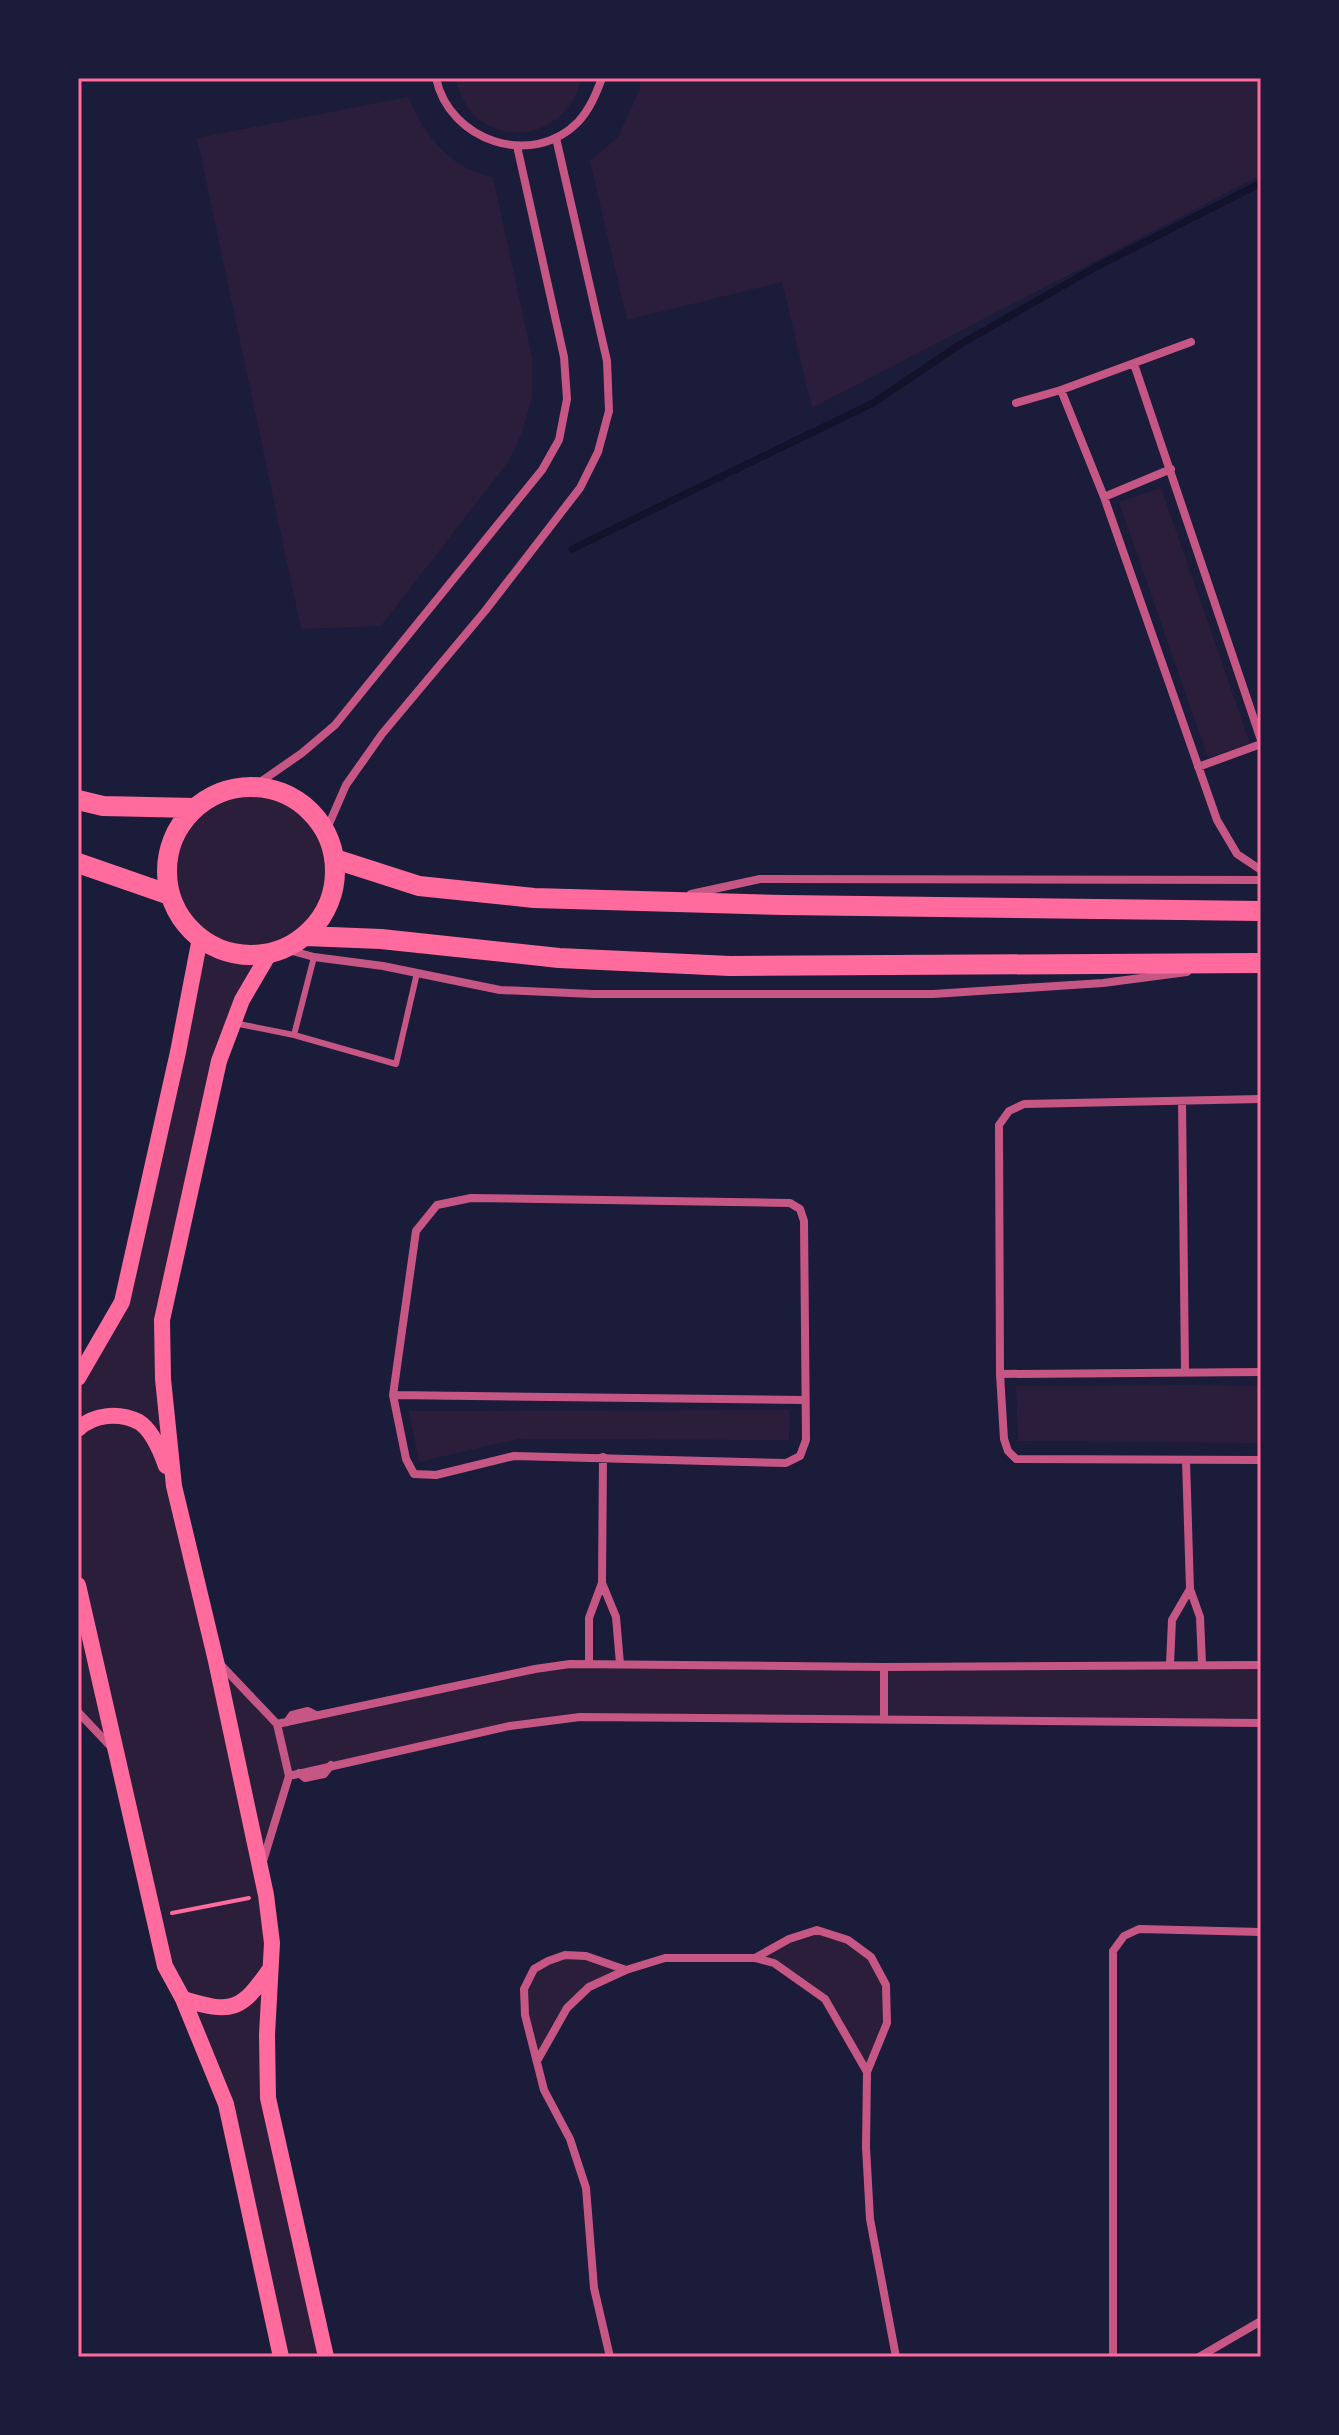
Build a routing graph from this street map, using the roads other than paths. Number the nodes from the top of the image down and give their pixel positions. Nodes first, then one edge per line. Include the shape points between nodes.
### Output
1 (436, 78) edge
2 (602, 78) edge
3 (556, 138) junction
4 (517, 146) junction
5 (1191, 342) dead end
6 (1134, 364) junction
7 (1061, 390) junction
8 (1016, 403) dead end
9 (1171, 469) junction
10 (1104, 497) junction
11 (1261, 742) edge
12 (1198, 767) junction
13 (256, 785) junction
14 (78, 800) edge
15 (194, 808) junction
16 (326, 831) junction
17 (335, 859) junction
18 (78, 863) edge
19 (1261, 870) edge
20 (1261, 880) edge
21 (170, 895) junction
22 (653, 902) junction
23 (1261, 911) edge
24 (306, 936) junction
25 (200, 938) junction
26 (277, 951) junction
27 (314, 957) junction
28 (1260, 963) edge
29 (417, 973) junction
30 (234, 1023) junction
31 (294, 1035) junction
32 (1261, 1099) edge
33 (1182, 1101) junction
34 (1185, 1372) junction
35 (1261, 1372) edge
36 (1000, 1374) junction
37 (78, 1378) edge
38 (393, 1395) junction
39 (805, 1400) junction
40 (78, 1429) edge
41 (603, 1457) junction
42 (1186, 1460) junction
43 (1261, 1460) edge
44 (174, 1486) junction
45 (602, 1583) junction
46 (78, 1585) edge
47 (1190, 1589) junction
48 (216, 1661) junction
49 (589, 1664) junction
50 (620, 1664) junction
51 (1170, 1664) junction
52 (1202, 1664) junction
53 (1261, 1665) edge
54 (884, 1667) junction
55 (78, 1712) edge
56 (884, 1718) junction
57 (282, 1723) junction
58 (1261, 1723) edge
59 (116, 1753) junction
60 (289, 1776) junction
61 (261, 1866) junction
62 (1261, 1932) edge
63 (755, 1958) junction
64 (270, 1969) junction
65 (626, 1970) junction
66 (183, 1999) junction
67 (537, 2061) junction
68 (867, 2072) junction
69 (1261, 2321) edge
70 (281, 2357) edge
71 (326, 2357) edge
72 (610, 2357) edge
73 (896, 2357) edge
74 (1113, 2357) edge
75 (1199, 2357) edge

1 - 4 street via 451,113 469,130 492,142
2 - 3 street via 577,123
3 - 4 street
3 - 16 street via 607,361 609,411 598,452 580,488 382,734 346,785
4 - 13 street via 564,357 567,399 559,440 542,470 335,725
5 - 6 street
6 - 7 street
6 - 9 street
7 - 8 street
7 - 10 street
9 - 10 street
9 - 11 street
10 - 12 street
11 - 12 street
12 - 19 street via 1226,838 1245,861
13 - 15 main road via 229,788
13 - 16 main road via 284,792 308,808
14 - 15 main road via 117,807
15 - 21 main road via 171,841 166,867
16 - 17 main road
17 - 22 main road via 419,886 534,898
17 - 24 main road via 334,887 324,914
18 - 21 main road
20 - 22 street via 760,879
21 - 25 main road via 181,919
22 - 23 main road
24 - 26 main road
24 - 28 main road via 559,958 730,966
25 - 26 main road via 224,951 252,956
25 - 37 main road via 122,1302
26 - 27 street
26 - 30 main road via 242,1000
27 - 29 street
27 - 31 lane
28 - 29 street via 1103,983 933,994 592,994 500,990
29 - 31 lane via 396,1064
30 - 31 lane
30 - 44 main road via 219,1061 162,1320
32 - 33 street
33 - 34 street
33 - 36 street via 1024,1104 1009,1111 999,1125
34 - 35 street
34 - 36 street
36 - 42 street via 1004,1439 1016,1459
38 - 39 street
38 - 39 street via 416,1231 437,1205 471,1198 790,1203 800,1209
38 - 41 street via 414,1474 436,1475 514,1456
39 - 41 street via 806,1440 800,1456 786,1463
40 - 44 main road via 89,1419 110,1415 140,1423 158,1446
41 - 45 street
42 - 43 street
42 - 47 street
44 - 48 main road
45 - 49 street via 589,1618
45 - 50 street via 616,1617
46 - 59 main road
47 - 51 street via 1172,1620
47 - 52 street via 1200,1617
48 - 57 street
48 - 61 main road
49 - 50 street
49 - 57 street via 535,1669
50 - 54 street
51 - 52 street
51 - 54 street
52 - 53 street
54 - 56 street
55 - 59 street
56 - 58 street
56 - 60 street via 580,1717 510,1726
57 - 60 street
59 - 66 main road via 165,1966
60 - 61 street
61 - 64 main road via 272,1943
62 - 74 street via 1139,1929 1124,1936 1113,1951
63 - 65 street via 665,1958
63 - 68 street via 774,1963 825,1999
63 - 68 street via 817,1930 848,1940 871,1957 886,1985 887,2023
64 - 66 main road via 253,1995 239,2004 219,2009
64 - 71 main road via 268,2098
65 - 67 street via 589,1987 567,2008
65 - 67 street via 586,1956 565,1955 534,1969 524,1989
66 - 70 main road via 226,2104
67 - 72 street via 586,2188 594,2288
68 - 73 street via 870,2219
69 - 75 street

